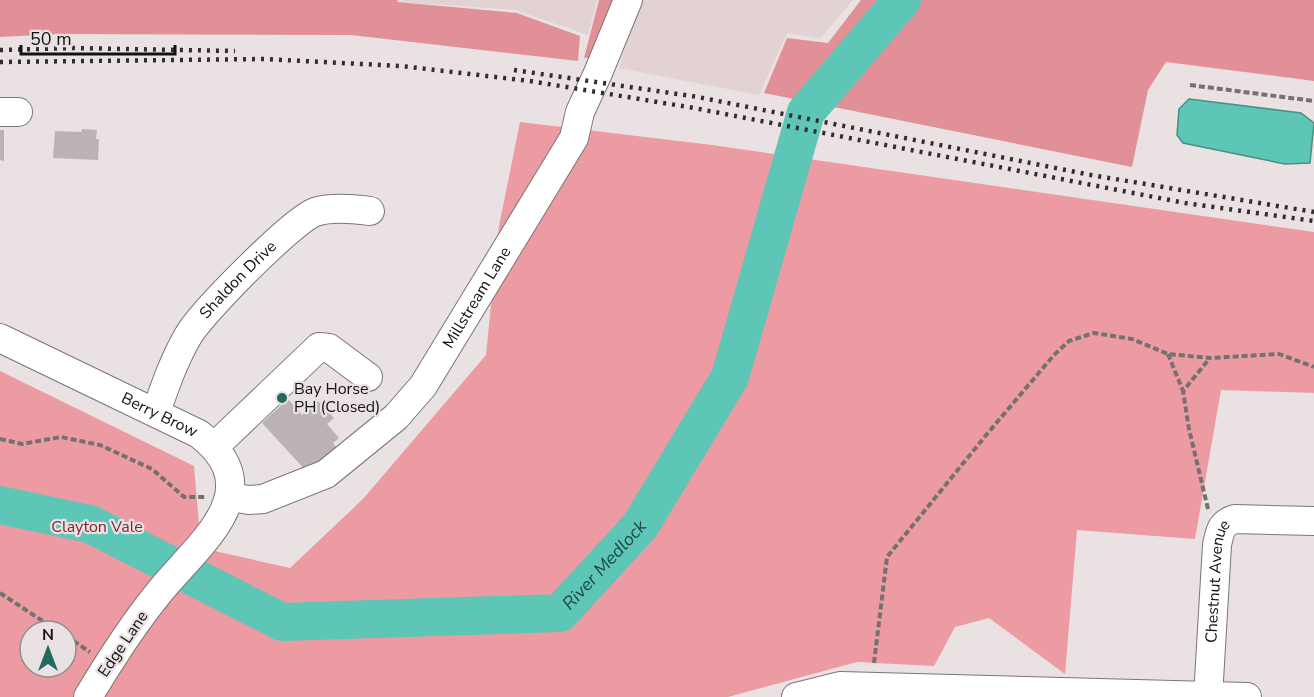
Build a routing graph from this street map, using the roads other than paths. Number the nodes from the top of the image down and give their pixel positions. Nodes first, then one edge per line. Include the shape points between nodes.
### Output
1 (628, 0) edge
2 (370, 211) dead end
3 (0, 338) edge
4 (368, 377) dead end
5 (156, 412) junction
6 (215, 446) junction
7 (230, 497) junction
8 (1314, 521) edge
9 (932, 693) edge
10 (1208, 696) edge
11 (88, 697) edge
12 (796, 697) edge
13 (1247, 697) edge

1 - 7 street, Millstream Lane via 580,112 574,138 423,386 396,417 326,474 263,499
2 - 5 street, Shaldon Drive via 316,211 295,224 221,296 189,334
3 - 5 street, Berry Brow
4 - 6 street via 329,348 319,347
5 - 6 street, Berry Brow
6 - 7 street, Berry Brow via 227,465
7 - 11 street, Edge Lane via 201,548 124,637
8 - 10 street, Chestnut Avenue via 1235,519 1220,528
9 - 10 street
9 - 12 street via 840,686
10 - 13 street

